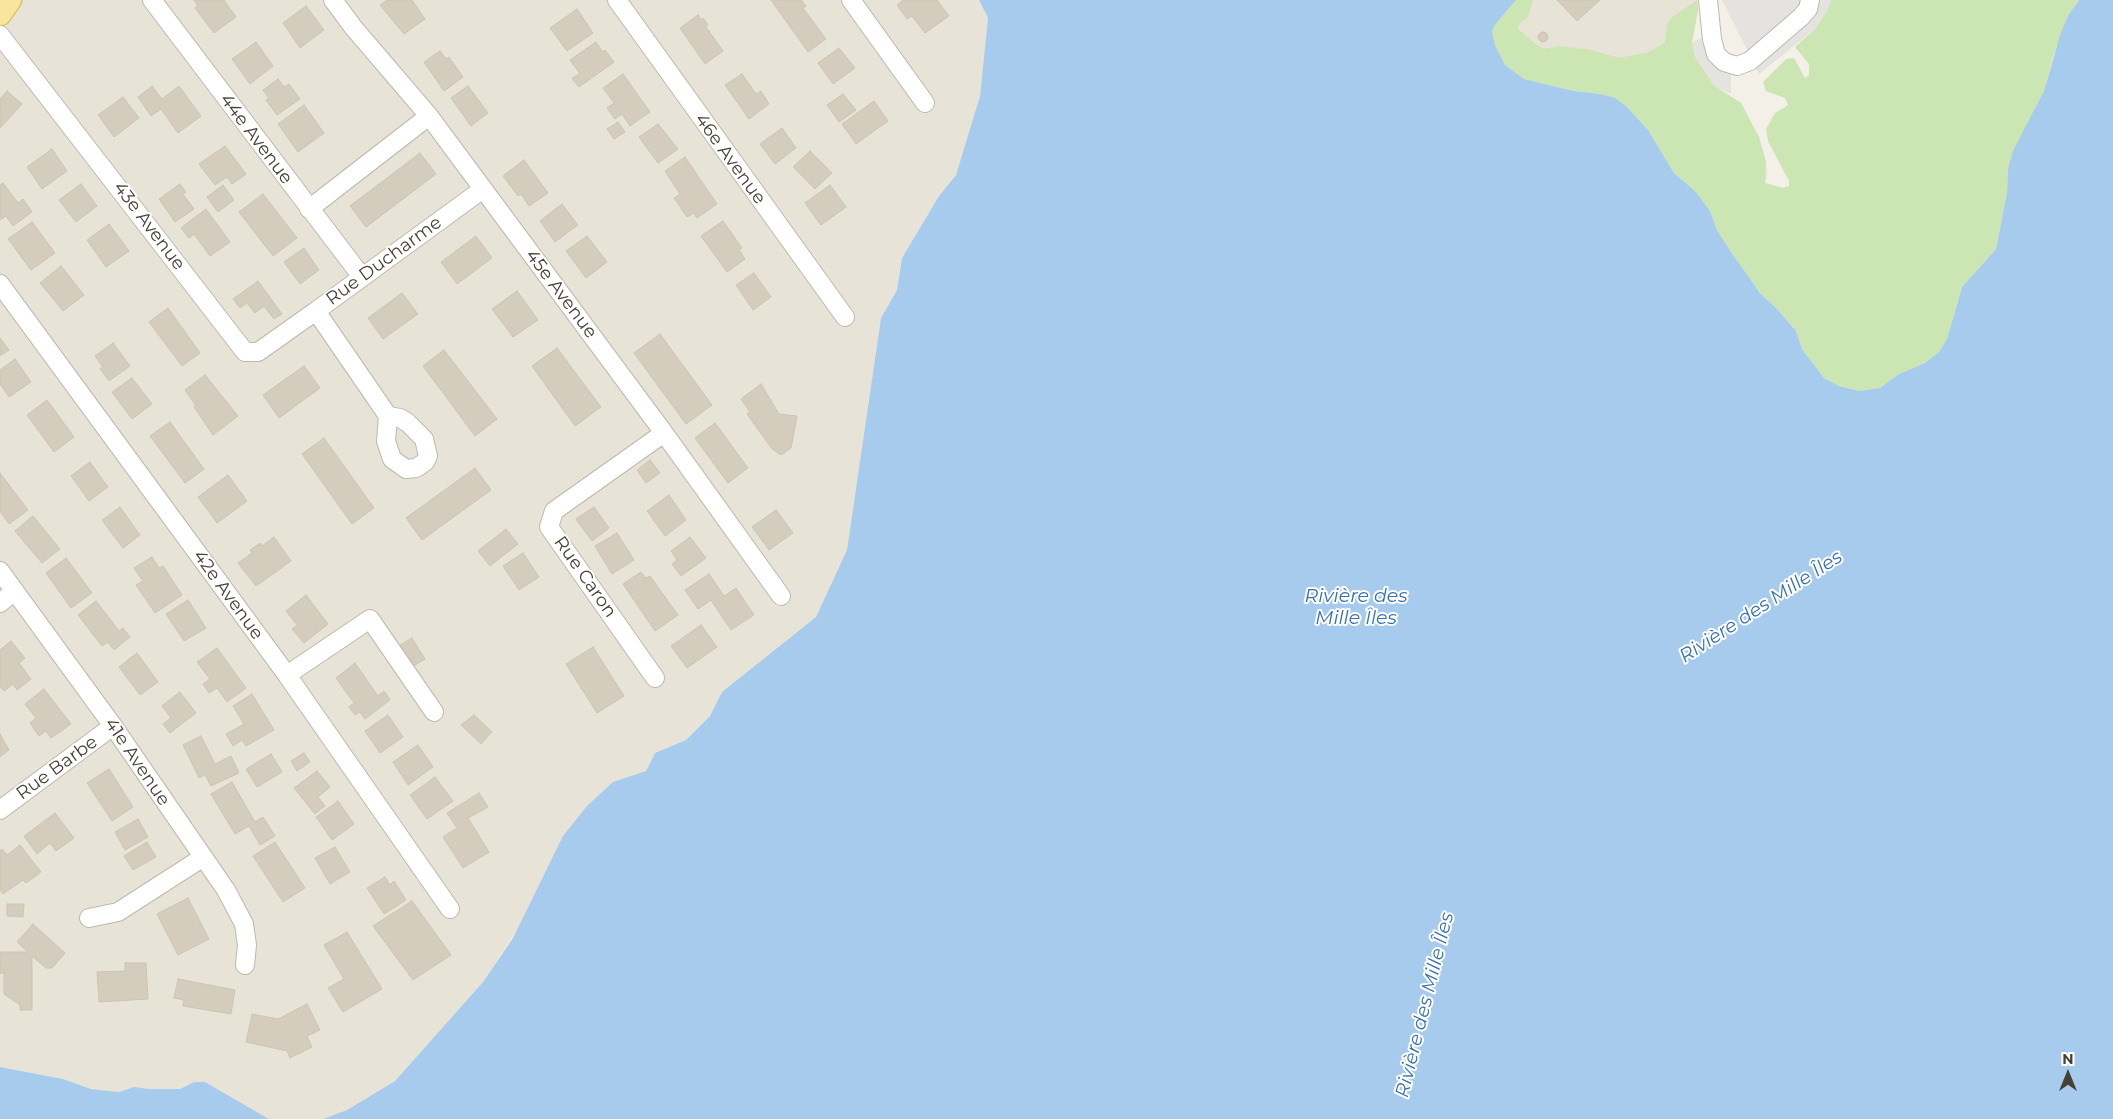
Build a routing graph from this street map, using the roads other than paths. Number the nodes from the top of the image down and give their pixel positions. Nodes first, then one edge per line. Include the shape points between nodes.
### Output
1 (10, 0) edge
2 (152, 0) edge
3 (333, 0) edge
4 (617, 0) edge
5 (851, 0) edge
6 (1708, 0) edge
7 (1810, 0) edge
8 (0, 14) edge
9 (0, 34) edge
10 (925, 103) dead end
11 (429, 116) junction
12 (484, 190) junction
13 (309, 209) junction
14 (362, 277) junction
15 (0, 284) edge
16 (316, 310) junction
17 (845, 317) dead end
18 (388, 416) dead end
19 (664, 433) junction
20 (0, 570) edge
21 (15, 591) junction
22 (780, 596) dead end
23 (0, 603) edge
24 (287, 675) junction
25 (655, 678) dead end
26 (434, 712) dead end
27 (113, 726) junction
28 (0, 810) edge
29 (202, 858) junction
30 (450, 909) dead end
31 (89, 918) dead end
32 (245, 965) dead end

1 - 8 main road
2 - 13 street, 44e Avenue
3 - 11 street, 45e Avenue
4 - 17 street, 46e Avenue
5 - 10 street
6 - 7 street via 1716,54 1724,62 1737,66 1750,61 1801,18
9 - 16 street, 43e Avenue via 245,352 258,352
11 - 12 street, 45e Avenue
11 - 13 street
12 - 14 street, Rue Ducharme
12 - 19 street, 45e Avenue
13 - 14 street, 44e Avenue
14 - 16 street, Rue Ducharme
15 - 24 street, 42e Avenue
16 - 18 street, Rue Ducharme
19 - 22 street, 45e Avenue
19 - 25 street, Rue Caron via 554,511 549,527
20 - 21 street, 41e Avenue
21 - 23 street
21 - 27 street, 41e Avenue
24 - 26 street via 370,619
24 - 30 street, 42e Avenue
27 - 28 street, Rue Barbe
27 - 29 street, 41e Avenue
29 - 31 street via 118,912
29 - 32 street, 41e Avenue via 226,890 244,924

